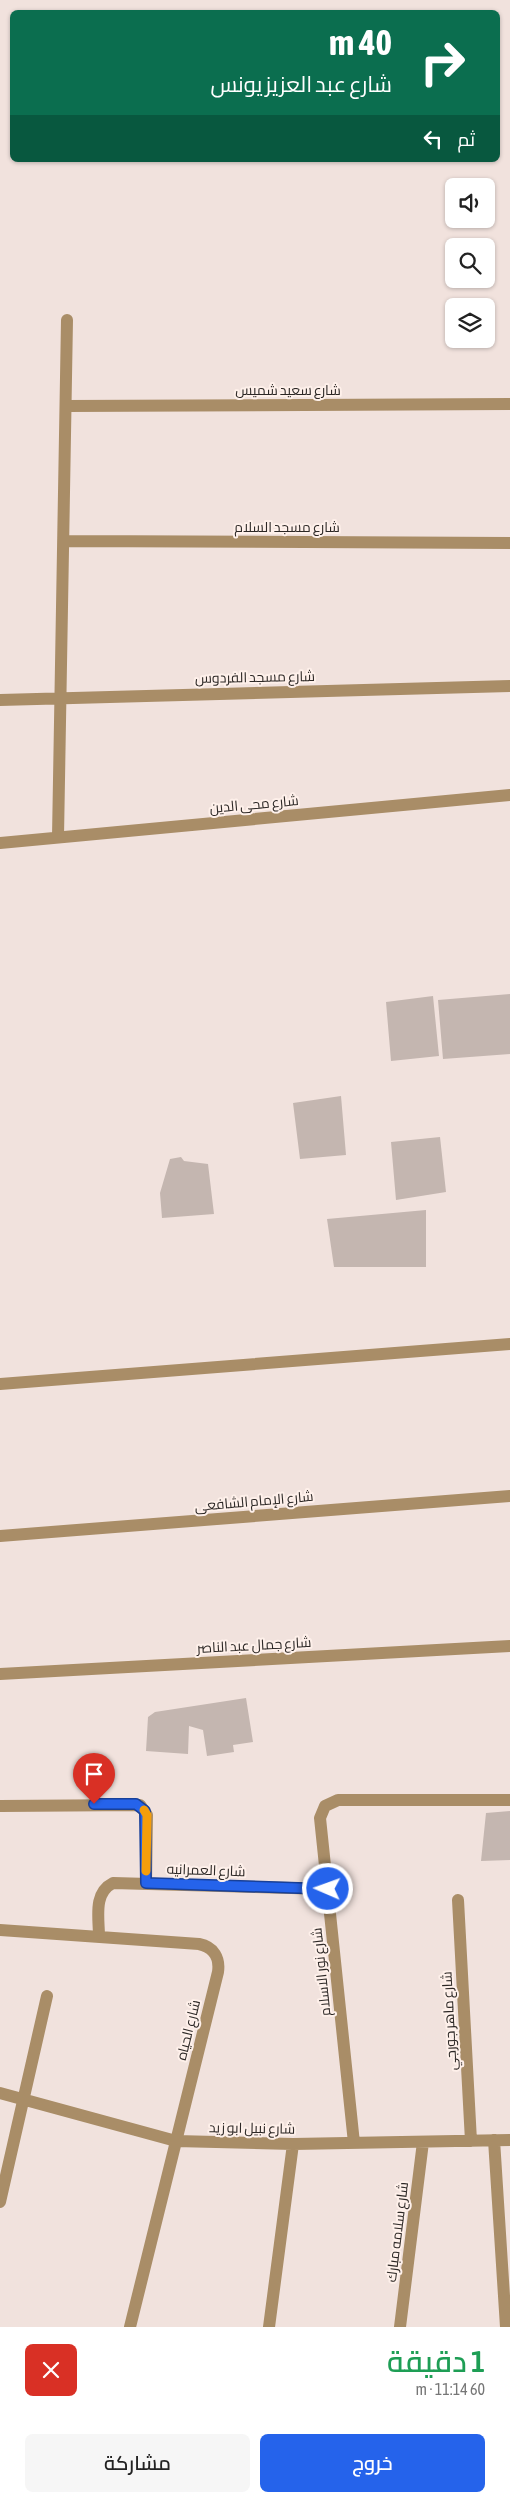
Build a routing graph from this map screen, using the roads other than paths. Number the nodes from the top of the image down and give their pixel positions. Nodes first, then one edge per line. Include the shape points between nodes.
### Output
1 (67, 320) dead end
2 (510, 404) edge
3 (66, 406) junction
4 (64, 541) junction
5 (510, 542) edge
6 (510, 686) edge
7 (62, 697) junction
8 (0, 700) edge
9 (510, 795) edge
10 (58, 837) junction
11 (0, 843) edge
12 (510, 1344) edge
13 (0, 1384) edge
14 (510, 1496) edge
15 (0, 1536) edge
16 (510, 1646) edge
17 (0, 1674) edge
18 (510, 1800) edge
19 (0, 1806) edge
20 (146, 1883) junction
21 (328, 1889) junction
22 (458, 1900) dead end
23 (0, 1930) edge
24 (100, 1937) junction
25 (47, 1996) dead end
26 (0, 2093) edge
27 (23, 2100) junction
28 (471, 2140) junction
29 (494, 2140) junction
30 (510, 2140) edge
31 (176, 2141) junction
32 (423, 2142) junction
33 (354, 2143) junction
34 (293, 2144) junction
35 (0, 2202) edge
36 (130, 2327) edge
37 (268, 2327) edge
38 (400, 2327) edge
39 (506, 2327) edge

1 - 3 street
2 - 3 street, شارع سعيد شميس
3 - 4 street
4 - 5 street, شارع مسجد السلام
4 - 7 street
6 - 7 street, شارع مسجد الفردوس
7 - 8 street, شارع مسجد الفردوس
7 - 10 street
9 - 10 street, شارع محى الدين
10 - 11 street, شارع محى الدين
12 - 13 street
14 - 15 street, شارع الإمام الشافعى
16 - 17 street, شارع جمال عبد الناصر
18 - 21 street, شارع نور الاسلام via 338,1800 325,1806 320,1818
19 - 20 street via 140,1805 147,1815
20 - 21 street, شارع العمرانيه
20 - 24 street, شارع العمرانيه via 113,1883 102,1891 99,1898
21 - 33 street, شارع نور الاسلام
22 - 28 street, شارع ماهر جورجي
23 - 24 street, شارع الحياه
24 - 31 street, شارع الحياه via 199,1944 211,1948 218,1959 218,1972
25 - 27 street
26 - 27 street, شارع نبيل ابو زيد
27 - 31 street, شارع نبيل ابو زيد
27 - 35 street
28 - 29 street, شارع نبيل ابو زيد
28 - 32 street, شارع نبيل ابو زيد
29 - 30 street, شارع نبيل ابو زيد
29 - 39 street
31 - 34 street, شارع نبيل ابو زيد
31 - 36 street, شارع الحياه
32 - 33 street, شارع نبيل ابو زيد
32 - 38 street, شارع سلامه مبارك
33 - 34 street, شارع نبيل ابو زيد
34 - 37 street

